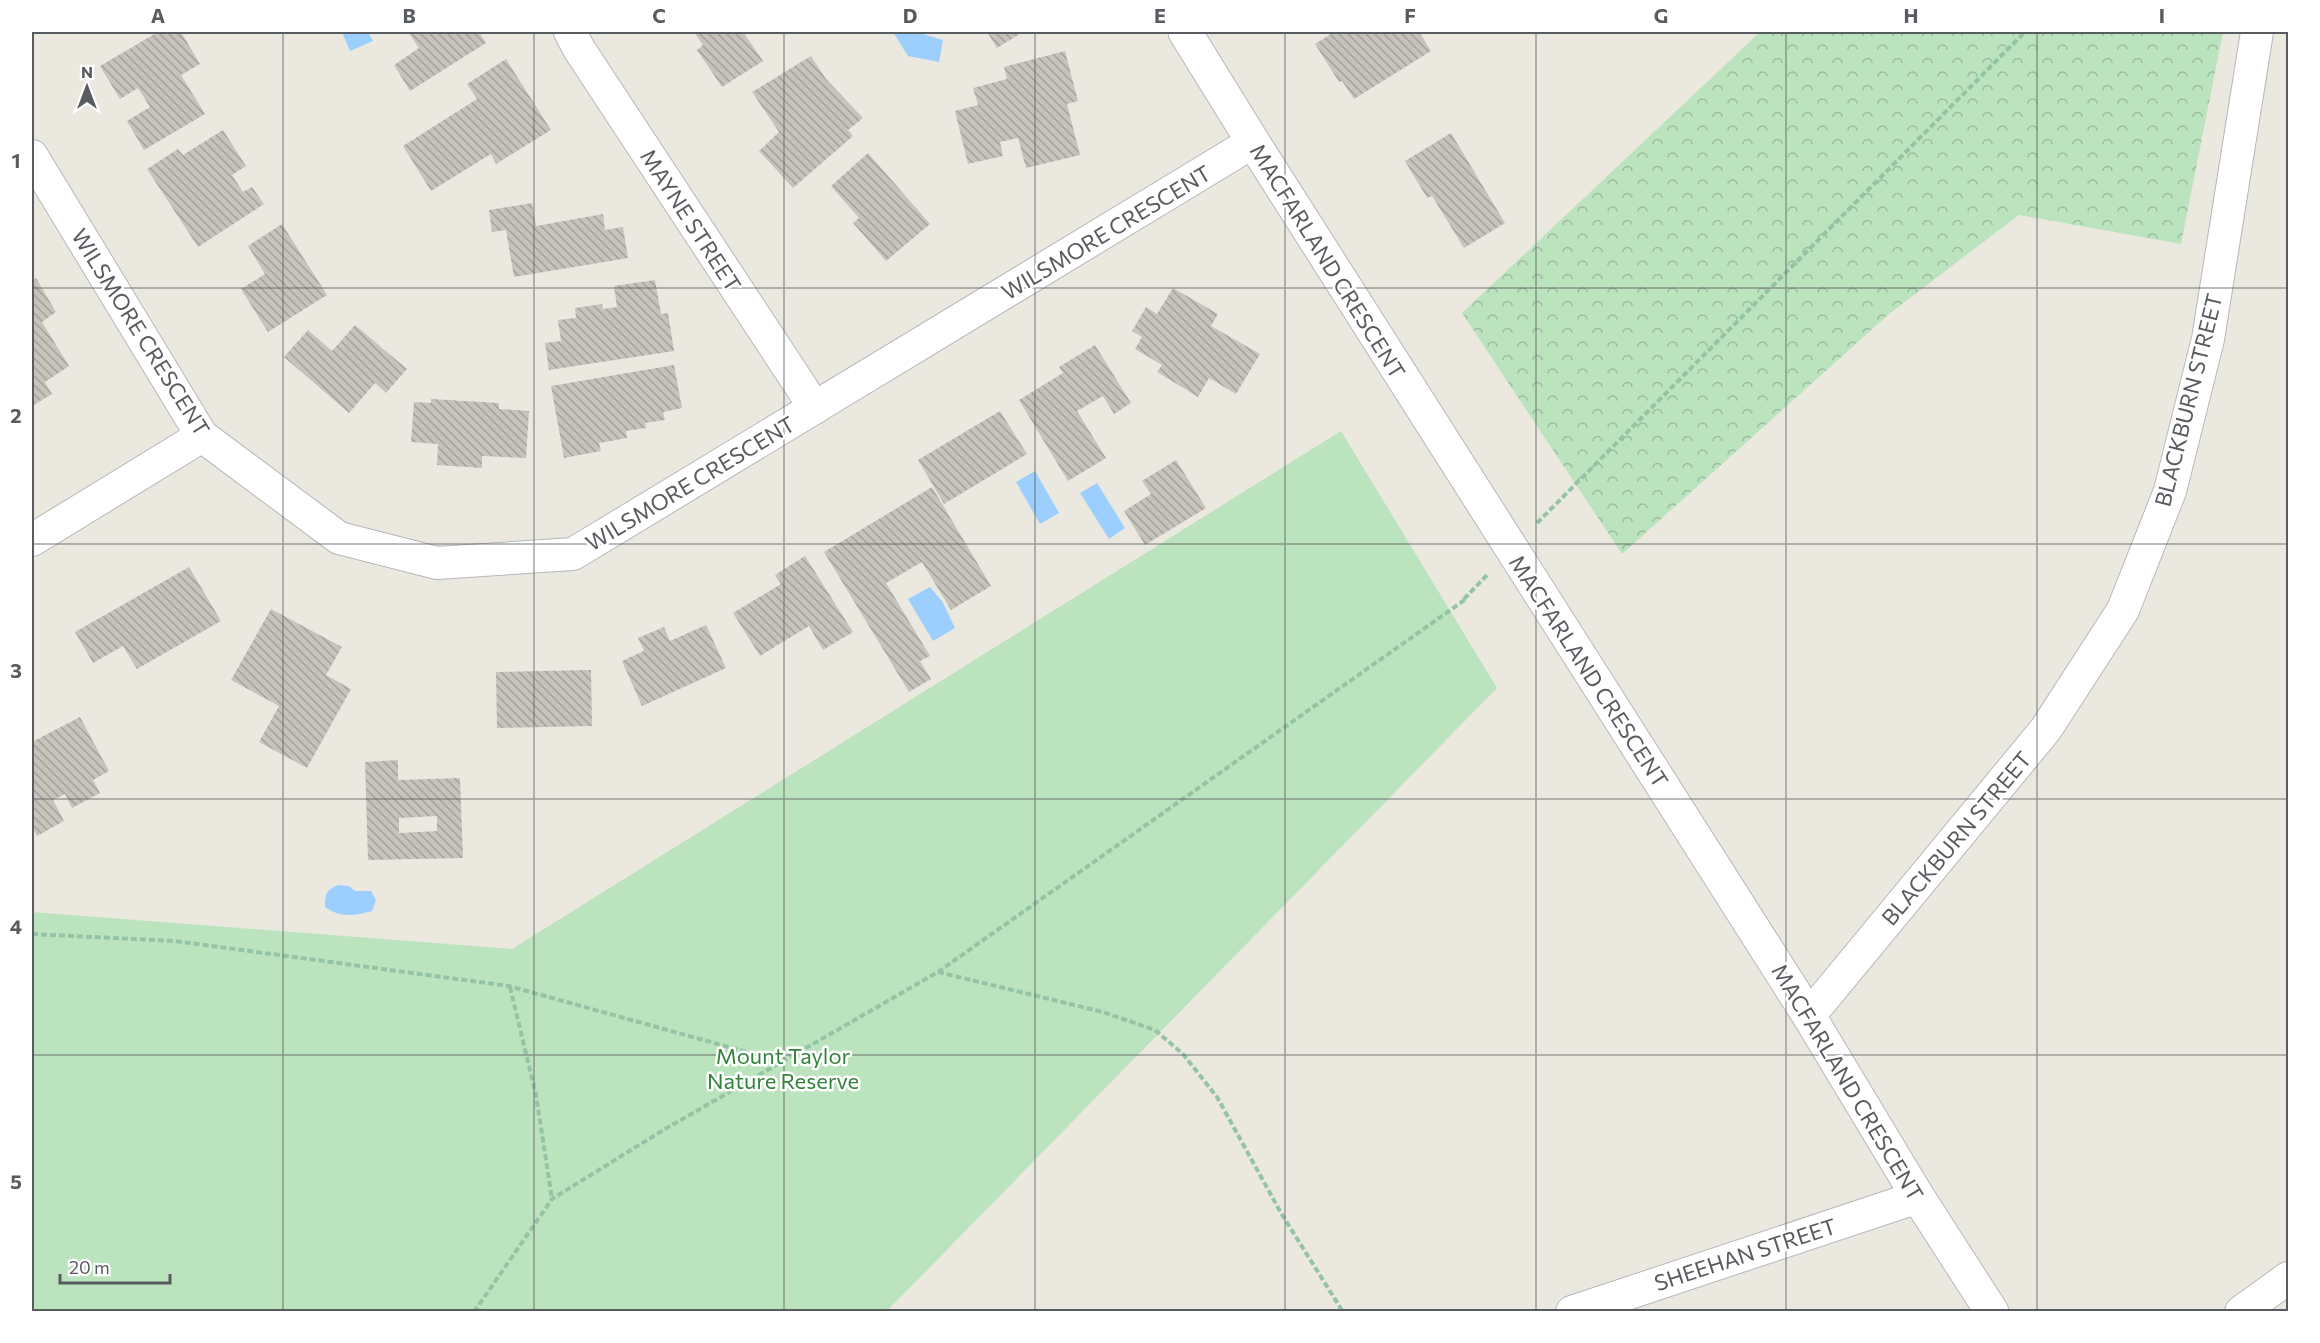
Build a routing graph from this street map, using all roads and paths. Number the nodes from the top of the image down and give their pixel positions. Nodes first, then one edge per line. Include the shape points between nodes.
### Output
1 (570, 32) edge
2 (1185, 32) edge
3 (2025, 32) edge
4 (2257, 32) edge
5 (1253, 142) junction
6 (32, 156) edge
7 (815, 408) junction
8 (202, 436) junction
9 (32, 540) edge
10 (1511, 549) junction
11 (1466, 599) dead end
12 (1457, 606) junction
13 (32, 934) edge
14 (938, 972) junction
15 (509, 986) junction
16 (1809, 1016) junction
17 (780, 1061) junction
18 (1918, 1197) junction
19 (552, 1199) junction
20 (2289, 1278) edge
21 (474, 1311) edge
22 (1343, 1311) edge
23 (1572, 1311) edge
24 (1992, 1311) edge
25 (2241, 1311) edge

1 - 7 street, MAYNE STREET
2 - 5 street, MACFARLAND CRESCENT
3 - 10 path
4 - 16 street, BLACKBURN STREET via 2208,339 2170,491 2123,610 2046,729
5 - 7 street, WILSMORE CRESCENT
5 - 10 street, MACFARLAND CRESCENT
6 - 8 street, WILSMORE CRESCENT
7 - 8 street, WILSMORE CRESCENT via 573,554 437,563 339,538
8 - 9 street
10 - 12 path
10 - 16 street, MACFARLAND CRESCENT
11 - 12 path
12 - 14 path
13 - 15 path via 175,941
14 - 17 path
14 - 22 path via 1103,1012 1155,1030 1183,1054 1217,1097 1281,1213
15 - 17 path
15 - 19 path via 536,1095
16 - 18 street, MACFARLAND CRESCENT
17 - 19 path
18 - 23 street, SHEEHAN STREET
18 - 24 street, MACFARLAND CRESCENT
19 - 21 path
20 - 25 street

